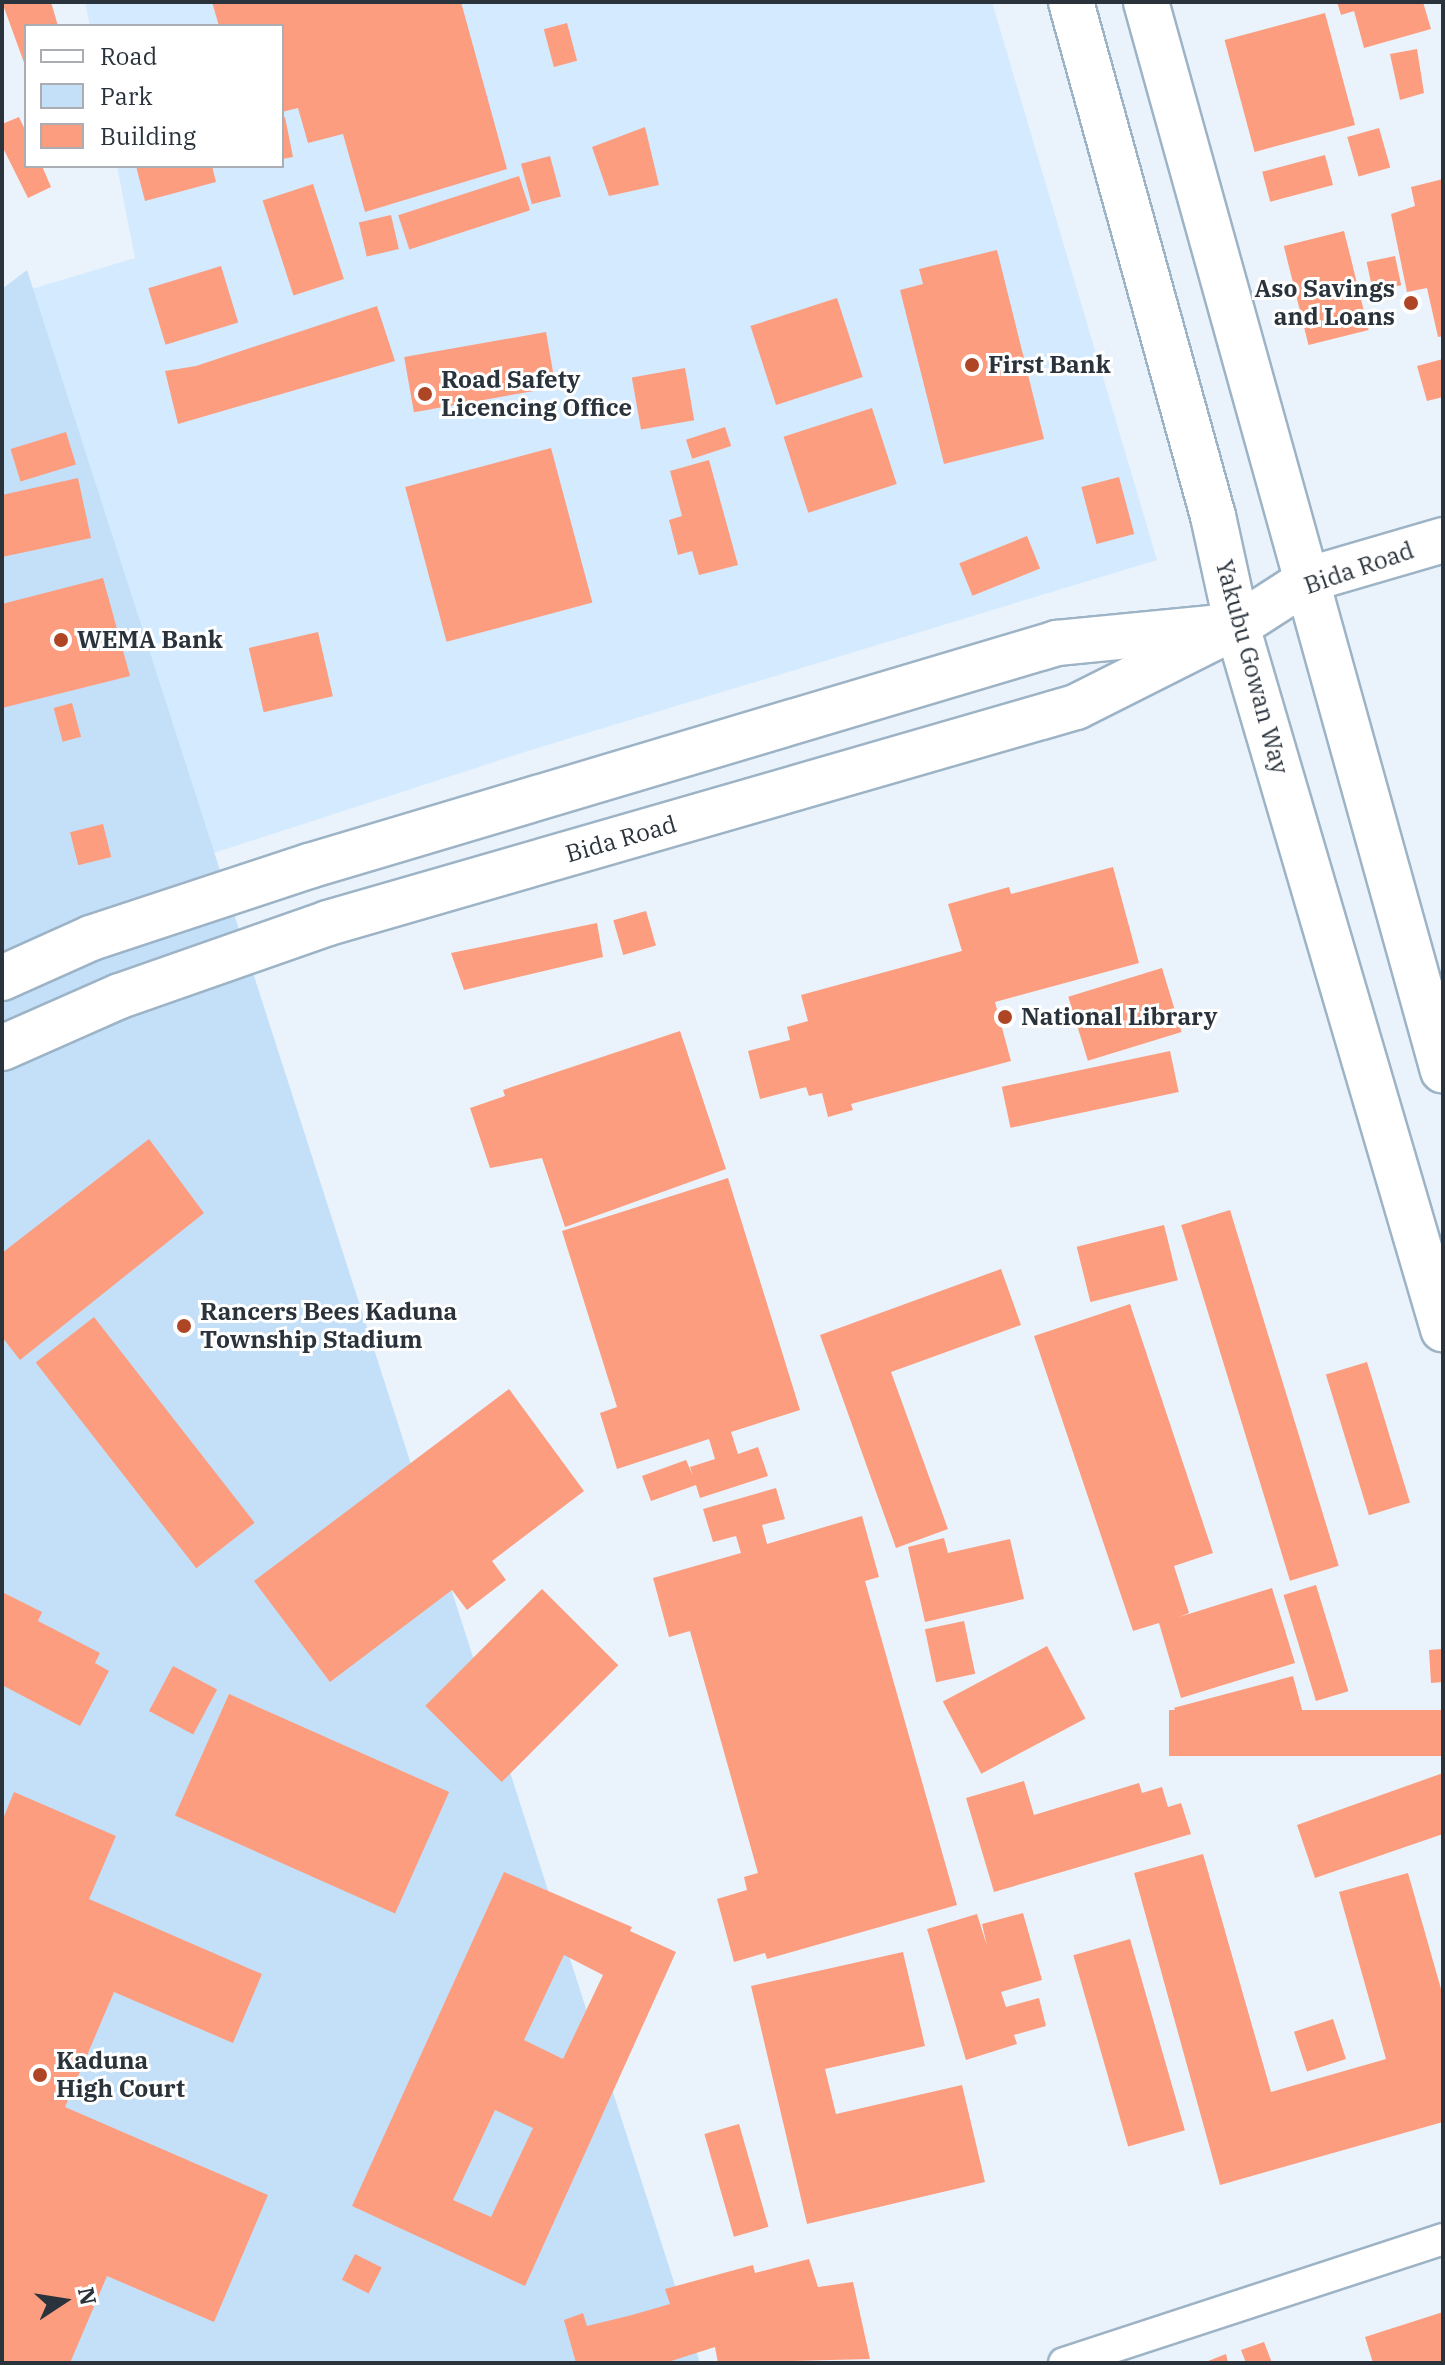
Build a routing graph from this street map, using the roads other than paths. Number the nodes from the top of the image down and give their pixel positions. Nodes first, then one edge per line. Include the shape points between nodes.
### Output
1 (1071, 2) edge
2 (1146, 2) edge
3 (1443, 540) edge
4 (1310, 579) junction
5 (1237, 626) junction
6 (2, 978) edge
7 (2, 1048) edge
8 (1443, 1071) edge
9 (1443, 1329) edge
10 (1443, 2239) edge
11 (1064, 2363) edge

1 - 5 street, Yakubu Gowan Way via 1213,516
2 - 4 street
3 - 4 street, Bida Road
4 - 5 street, Bida Road
4 - 8 street
5 - 6 street, Bida Road via 1057,643 309,866 91,938
5 - 7 street, Bida Road via 1076,707 328,923 120,996
5 - 9 street, Yakubu Gowan Way
10 - 11 lane

